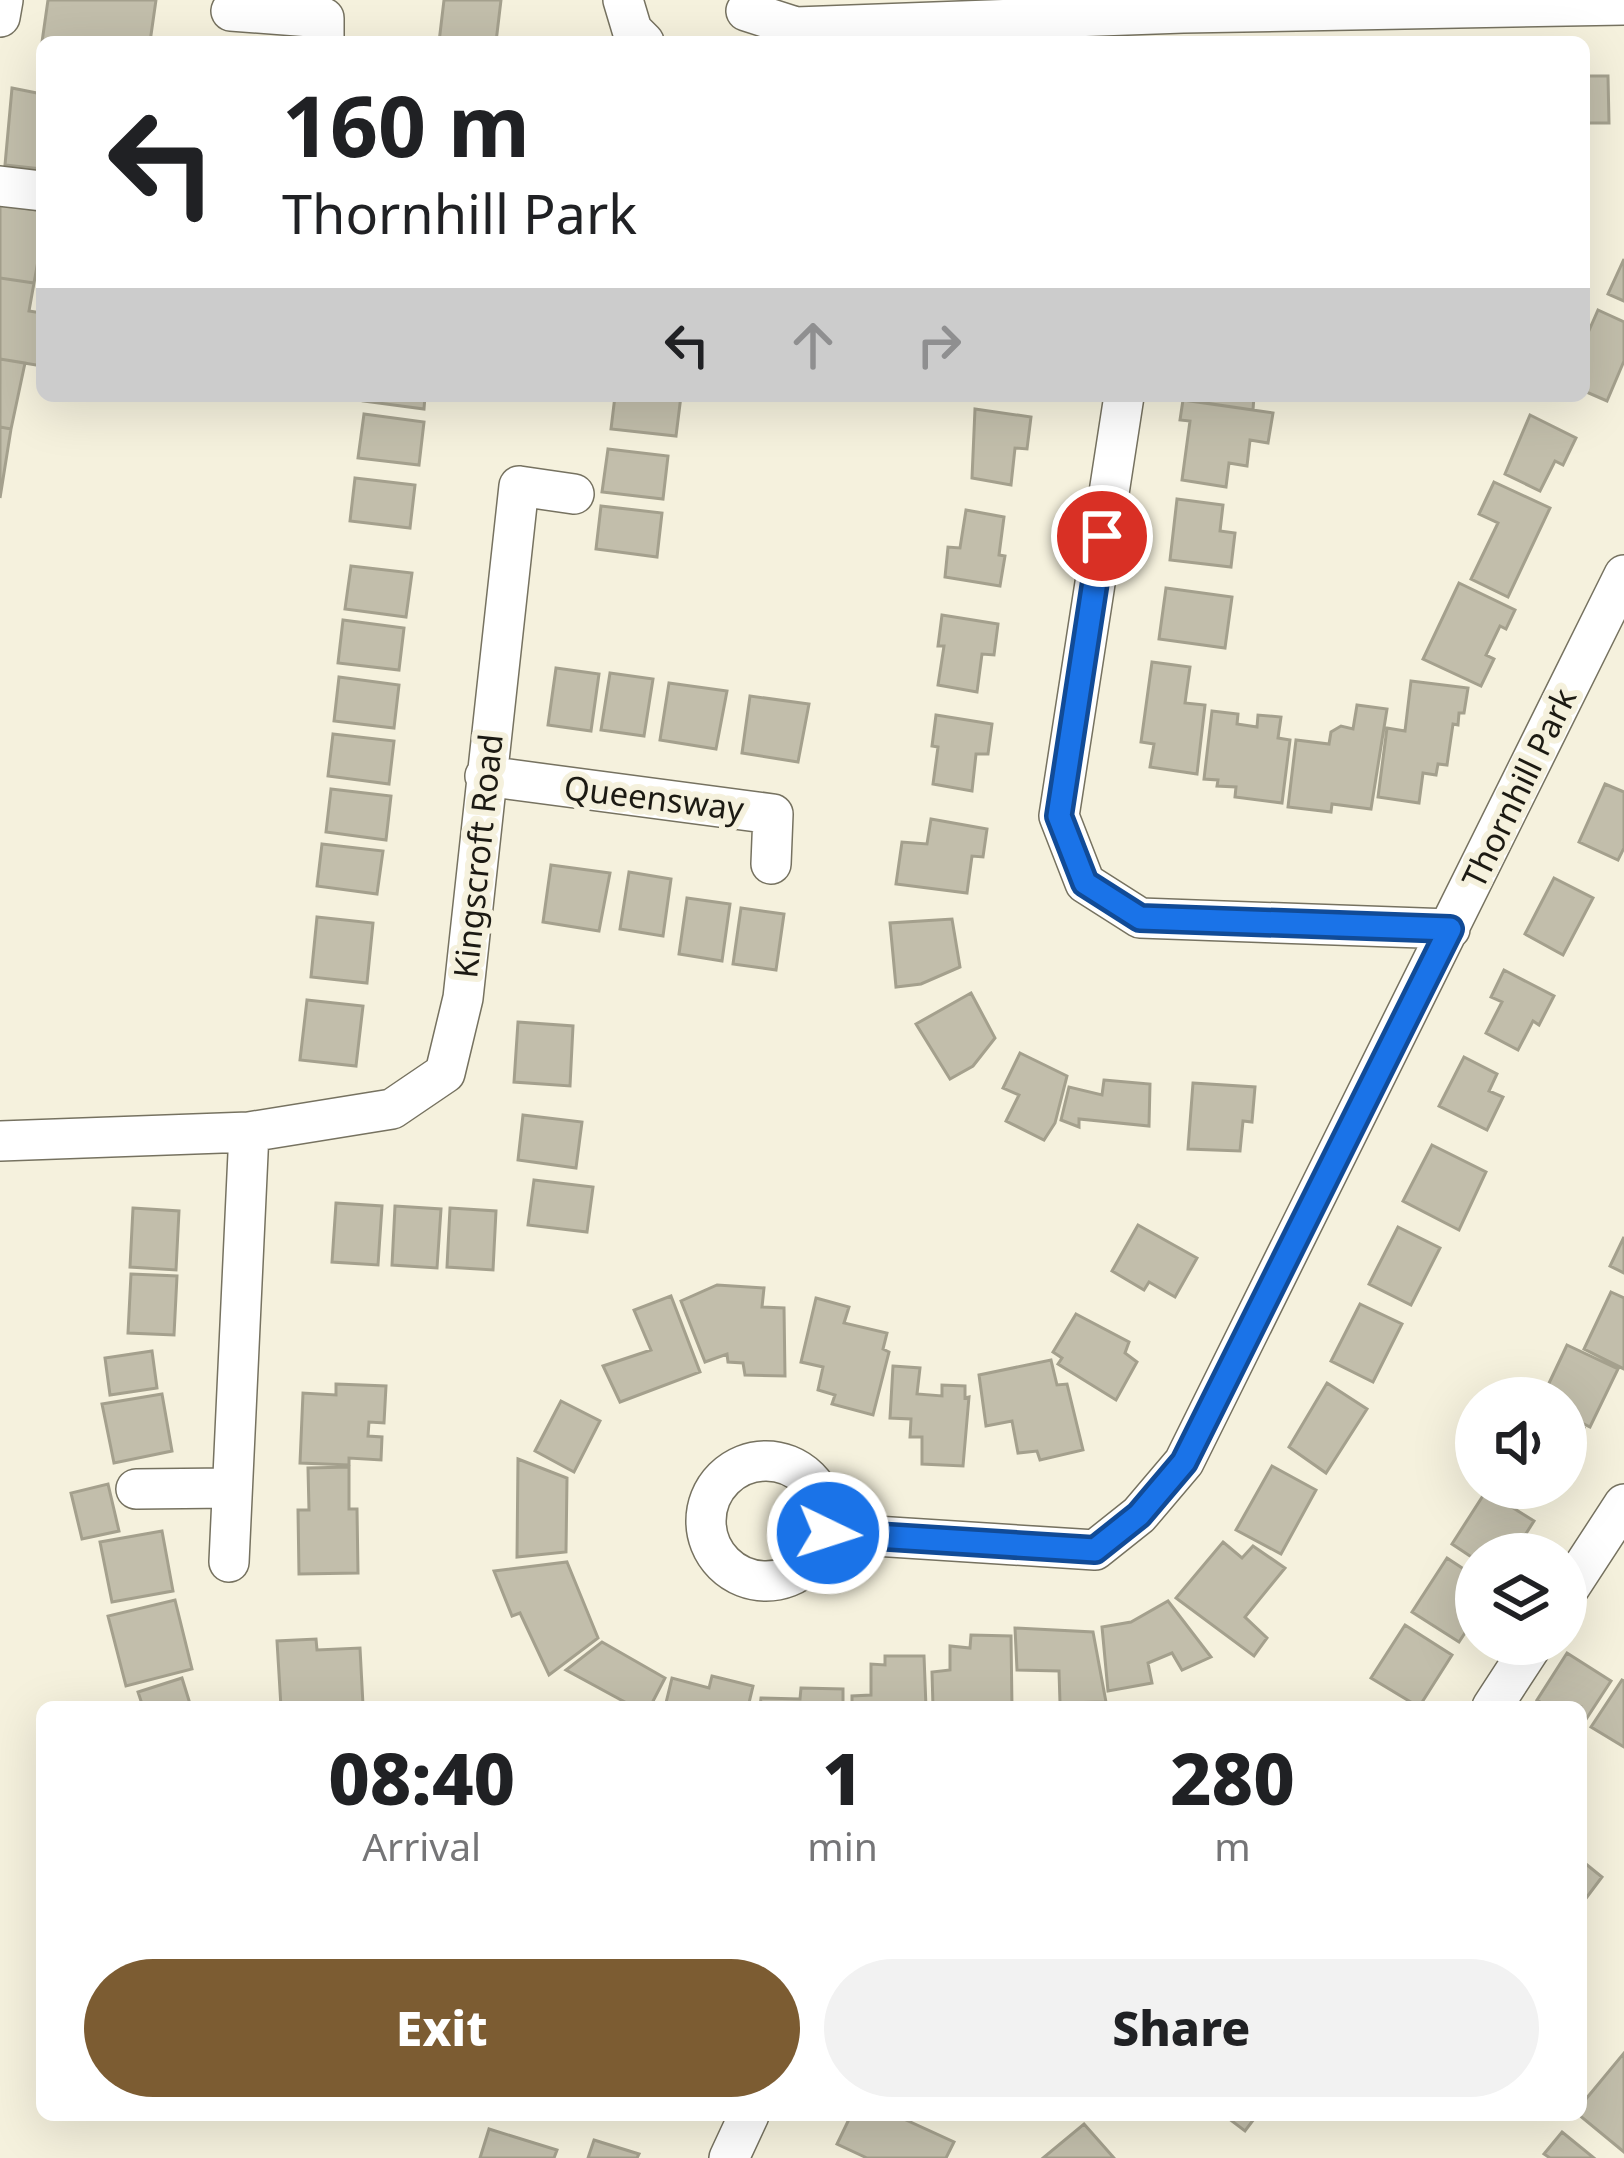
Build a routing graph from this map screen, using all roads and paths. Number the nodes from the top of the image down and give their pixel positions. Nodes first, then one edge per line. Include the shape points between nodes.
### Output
1 (3, 0) edge
2 (623, 0) edge
3 (1624, 5) edge
4 (231, 11) dead end
5 (0, 17) edge
6 (740, 18) edge
7 (1181, 27) edge
8 (324, 36) edge
9 (638, 36) edge
10 (0, 186) edge
11 (36, 189) edge
12 (1123, 402) edge
13 (574, 494) dead end
14 (1624, 575) edge
15 (485, 776) junction
16 (771, 864) dead end
17 (1450, 929) junction
18 (249, 1132) junction
19 (0, 1142) edge
20 (230, 1488) junction
21 (136, 1489) dead end
22 (1624, 1504) edge
23 (828, 1533) dead end
24 (1587, 1561) edge
25 (229, 1562) dead end
26 (1519, 1665) edge
27 (1496, 1701) edge
28 (746, 2121) edge
29 (729, 2158) edge

1 - 5 street
2 - 9 street
3 - 7 street
4 - 8 street via 324,18
6 - 7 street via 796,27
10 - 11 street
12 - 17 street, Thornhill Park via 1059,816 1085,883 1140,918
13 - 15 street, Kingscroft Road via 519,486
14 - 17 street, Thornhill Park
15 - 16 street, Queensway via 773,814
15 - 18 street, Kingscroft Road via 463,998 446,1073 392,1109
17 - 23 street via 1184,1462 1139,1515 1095,1550
18 - 19 street, Kingscroft Road
18 - 20 street
20 - 21 street
20 - 25 street
22 - 24 street
26 - 27 street
28 - 29 street

